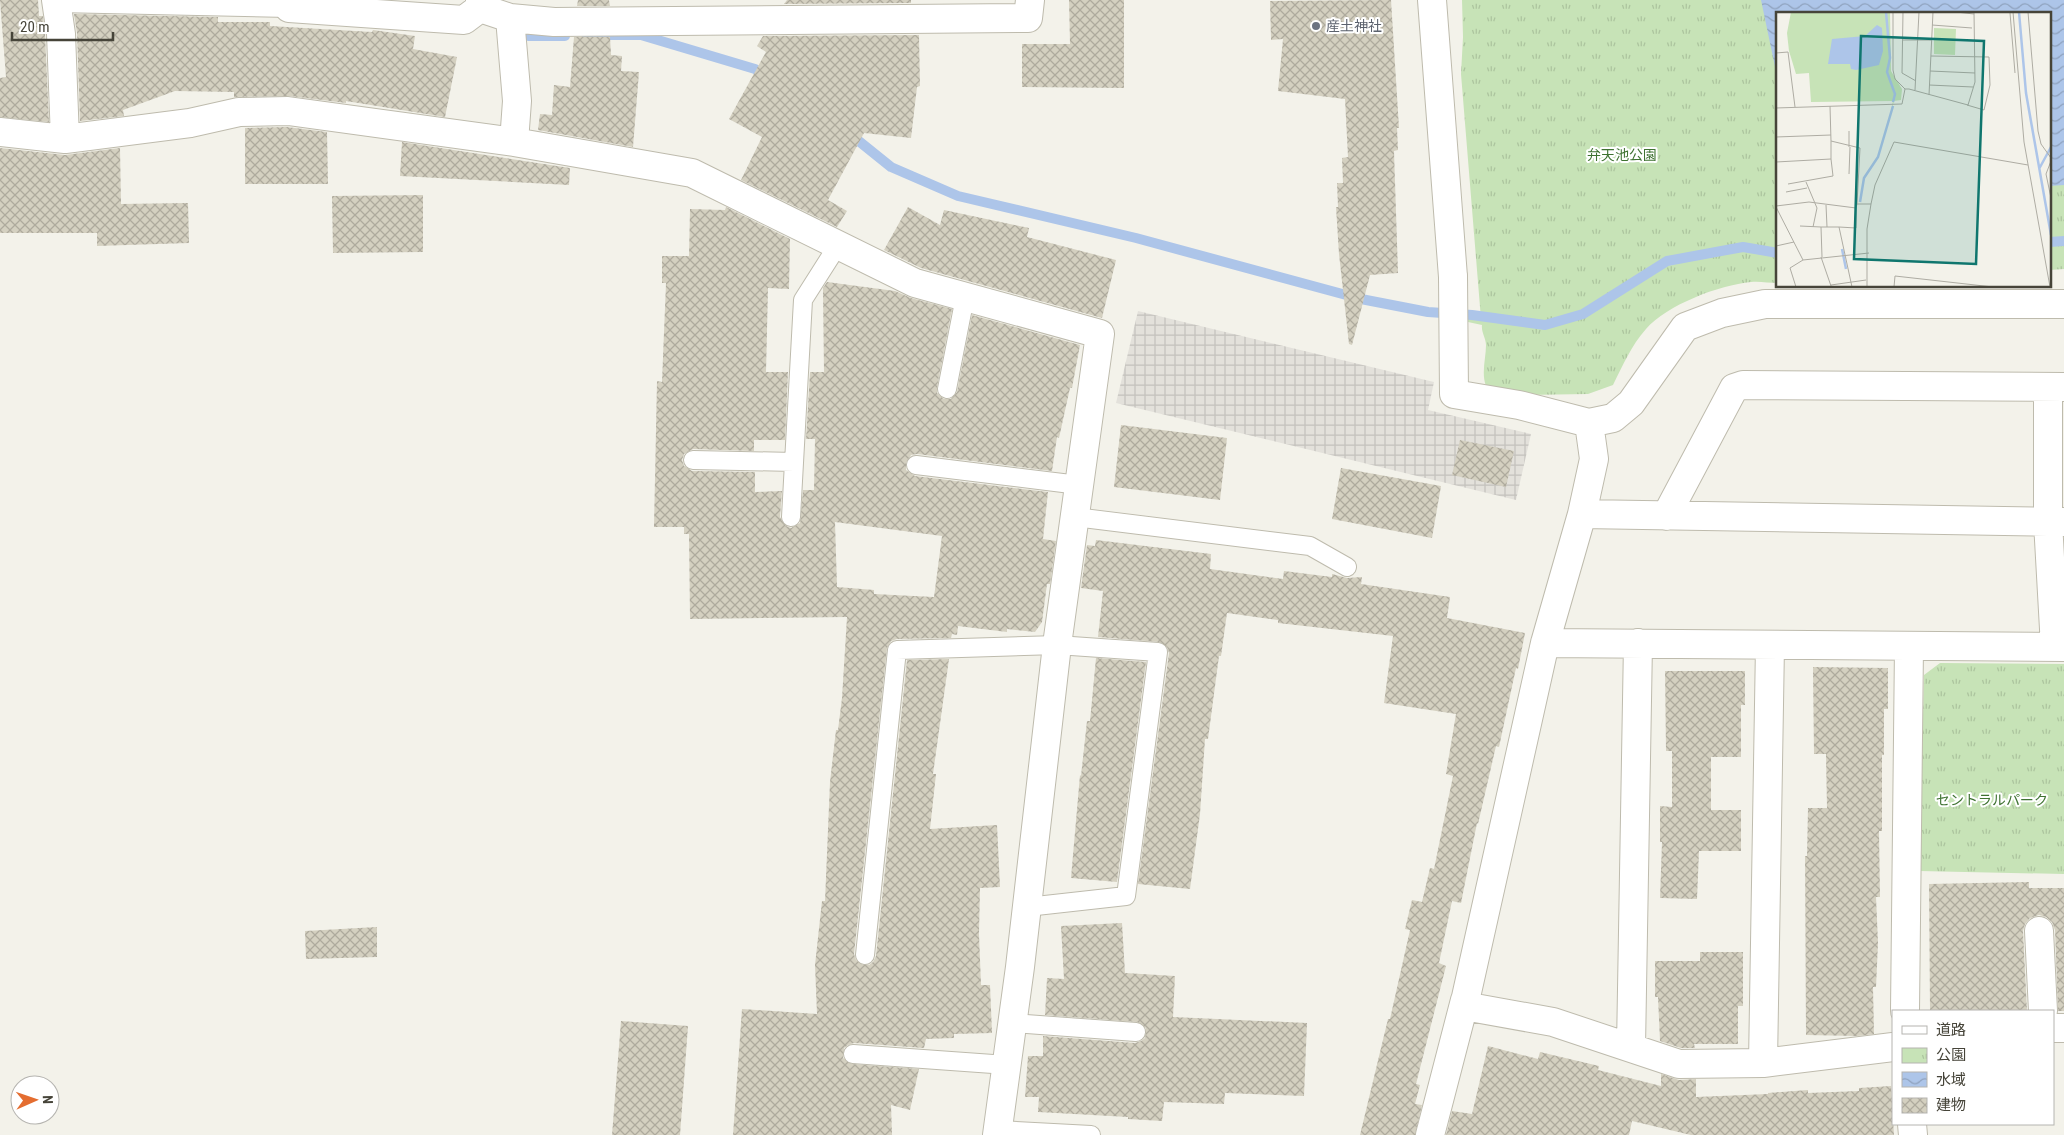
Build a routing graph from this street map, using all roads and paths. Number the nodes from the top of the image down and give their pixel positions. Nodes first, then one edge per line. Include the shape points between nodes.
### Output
1 (1030, 0) edge
2 (1432, 0) edge
3 (56, 2) edge
4 (289, 4) edge
5 (480, 4) edge
6 (510, 18) junction
7 (0, 132) edge
8 (65, 139) junction
9 (514, 142) junction
10 (838, 246) junction
11 (965, 297) junction
12 (2064, 304) edge
13 (947, 388) dead end
14 (2056, 388) edge
15 (1589, 423) junction
16 (693, 460) dead end
17 (794, 462) junction
18 (916, 465) dead end
19 (1079, 485) junction
20 (1582, 514) junction
21 (1666, 516) junction
22 (791, 517) dead end
23 (1075, 517) junction
24 (2056, 522) edge
25 (1347, 567) dead end
26 (1546, 643) junction
27 (1638, 643) junction
28 (1056, 645) junction
29 (1770, 645) junction
30 (1909, 646) junction
31 (2059, 647) edge
32 (1027, 907) junction
33 (2039, 931) dead end
34 (865, 955) dead end
35 (1465, 1000) junction
36 (1905, 1010) edge
37 (2043, 1010) edge
38 (1012, 1023) junction
39 (1136, 1032) dead end
40 (1631, 1047) junction
41 (1892, 1047) edge
42 (853, 1054) dead end
43 (1763, 1062) junction
44 (1007, 1065) junction
45 (997, 1132) edge
46 (1090, 1135) edge
47 (1430, 1135) edge

1 - 6 street via 1028,18 554,22
2 - 15 street via 1453,277 1454,394 1518,405
3 - 4 lane
3 - 8 street via 61,34
4 - 5 street via 464,20
5 - 6 street
6 - 9 street via 517,102
7 - 8 street
8 - 9 street via 190,123 239,112 288,111
9 - 10 street via 692,173
10 - 11 street via 915,283
10 - 17 lane via 803,300
11 - 13 lane
11 - 19 street via 1100,334
12 - 15 street via 1764,304 1722,312 1685,327 1631,403 1613,418
14 - 21 street via 1752,385 1734,388
14 - 24 street
15 - 20 street via 1594,459
16 - 17 lane
17 - 22 lane
18 - 19 lane
19 - 23 street
20 - 21 street
20 - 26 street
21 - 24 street
23 - 25 lane via 1310,546
23 - 28 street
24 - 31 street
26 - 27 street
26 - 35 street
27 - 29 street
27 - 40 street
28 - 32 street
28 - 32 lane via 1158,652 1126,896
28 - 34 lane via 898,650
29 - 30 street
29 - 43 street
30 - 31 street
30 - 36 street
32 - 38 street
33 - 37 street
35 - 40 street via 1464,1006 1553,1022
35 - 47 street
38 - 39 lane
38 - 44 street
40 - 43 street via 1679,1064
41 - 43 street
42 - 44 lane
44 - 45 street
45 - 46 lane

